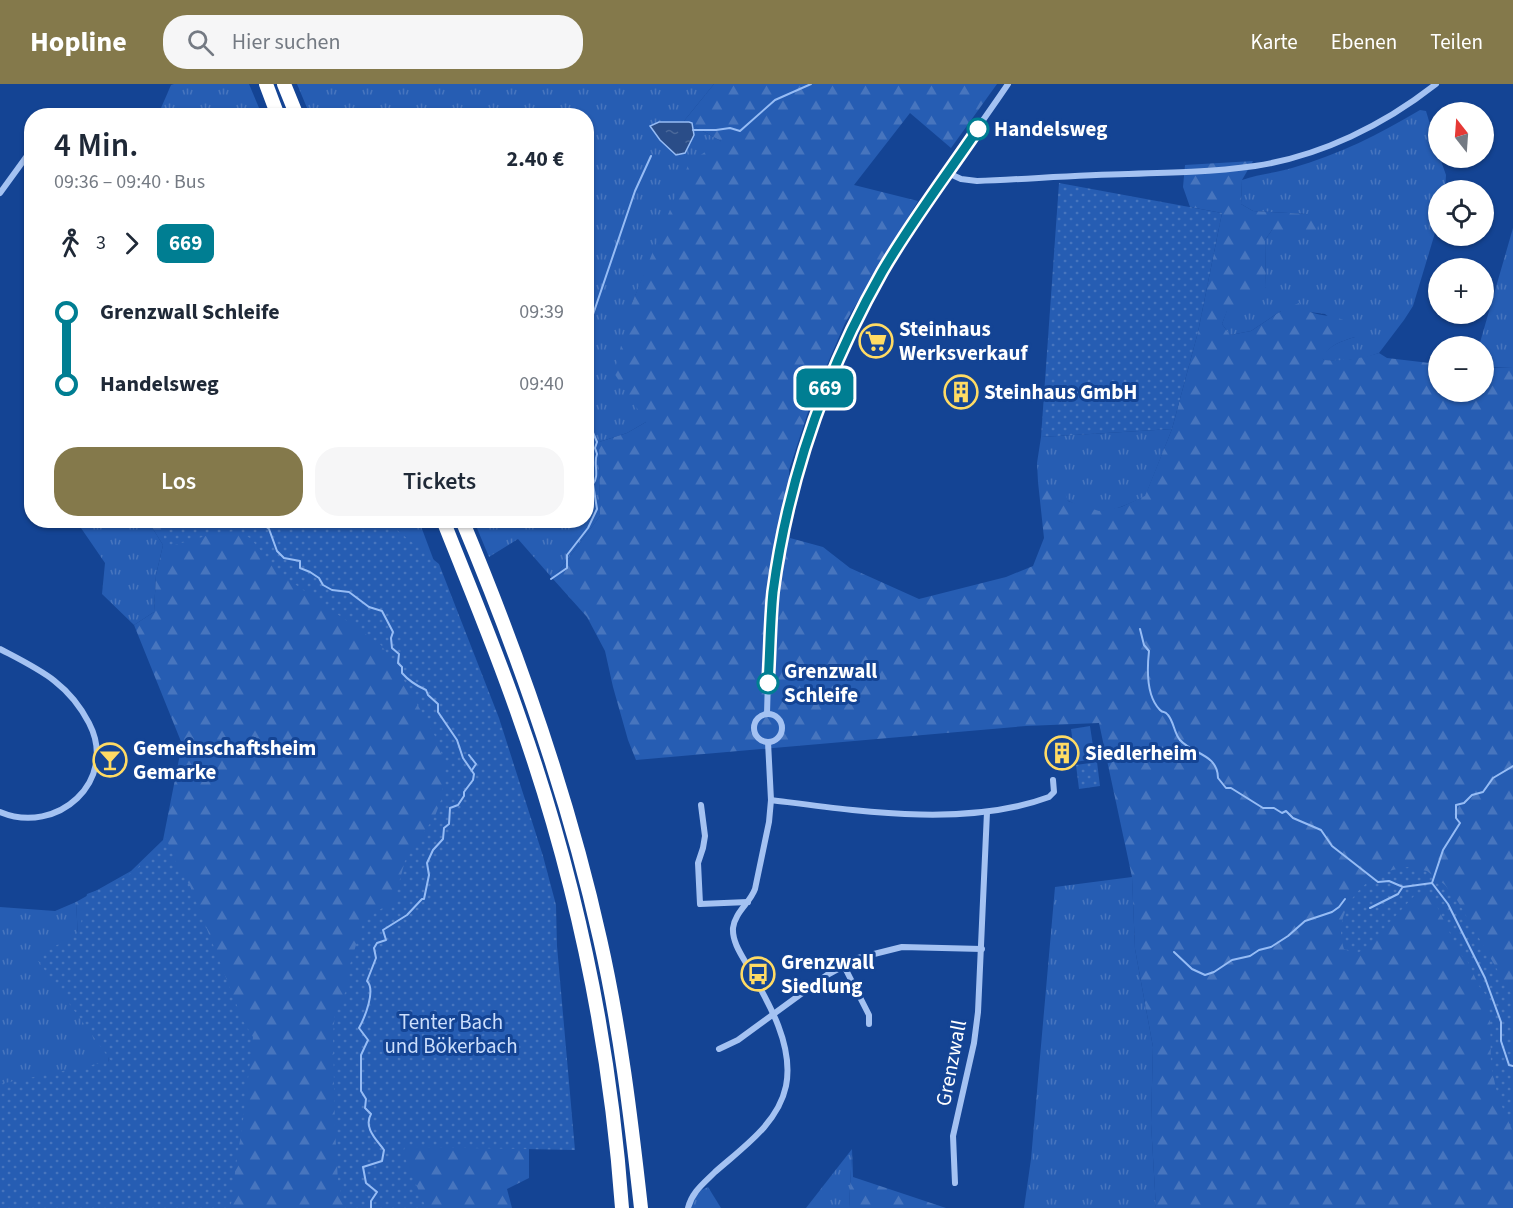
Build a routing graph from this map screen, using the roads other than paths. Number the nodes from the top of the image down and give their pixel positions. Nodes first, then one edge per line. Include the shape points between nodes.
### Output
1 (266, 84) edge
2 (284, 84) edge
3 (1008, 84) edge
4 (1436, 84) edge
5 (275, 108) edge
6 (294, 108) edge
7 (24, 160) edge
8 (948, 173) junction
9 (0, 193) edge
10 (445, 528) edge
11 (465, 528) edge
12 (0, 649) edge
13 (768, 714) junction
14 (768, 742) junction
15 (1053, 780) dead end
16 (771, 800) junction
17 (701, 805) dead end
18 (0, 812) edge
19 (987, 812) junction
20 (748, 902) junction
21 (982, 949) junction
22 (843, 964) junction
23 (773, 1015) junction
24 (869, 1024) dead end
25 (719, 1049) dead end
26 (955, 1183) dead end
27 (622, 1208) edge
28 (641, 1208) edge
29 (688, 1208) edge

1 - 5 highway
2 - 6 highway
3 - 8 street
4 - 8 street via 1393,115 1356,134 1257,166 1185,173 977,181
7 - 9 street
8 - 13 street via 873,288 833,369 812,427 792,493 776,571
10 - 27 highway via 521,720 559,846 591,981
11 - 28 highway via 536,712 575,838 613,1000
12 - 18 street via 44,671 63,688 90,724 96,747 88,785 68,807 37,819
13 - 14 street via 776,717 782,730 777,739
13 - 14 street via 759,718 754,731 759,739
14 - 16 street
15 - 19 street via 1054,792 1049,797
16 - 19 street via 894,814
16 - 20 street via 759,876
17 - 20 street via 705,836 698,863 700,904
19 - 21 street, Grenzwall
20 - 23 street via 735,919 734,938
21 - 22 street via 902,947
21 - 26 street, Grenzwall via 974,1043 953,1136
22 - 23 street
22 - 24 street via 869,1015
23 - 25 street
23 - 29 street via 788,1069 778,1108 759,1132 696,1189

